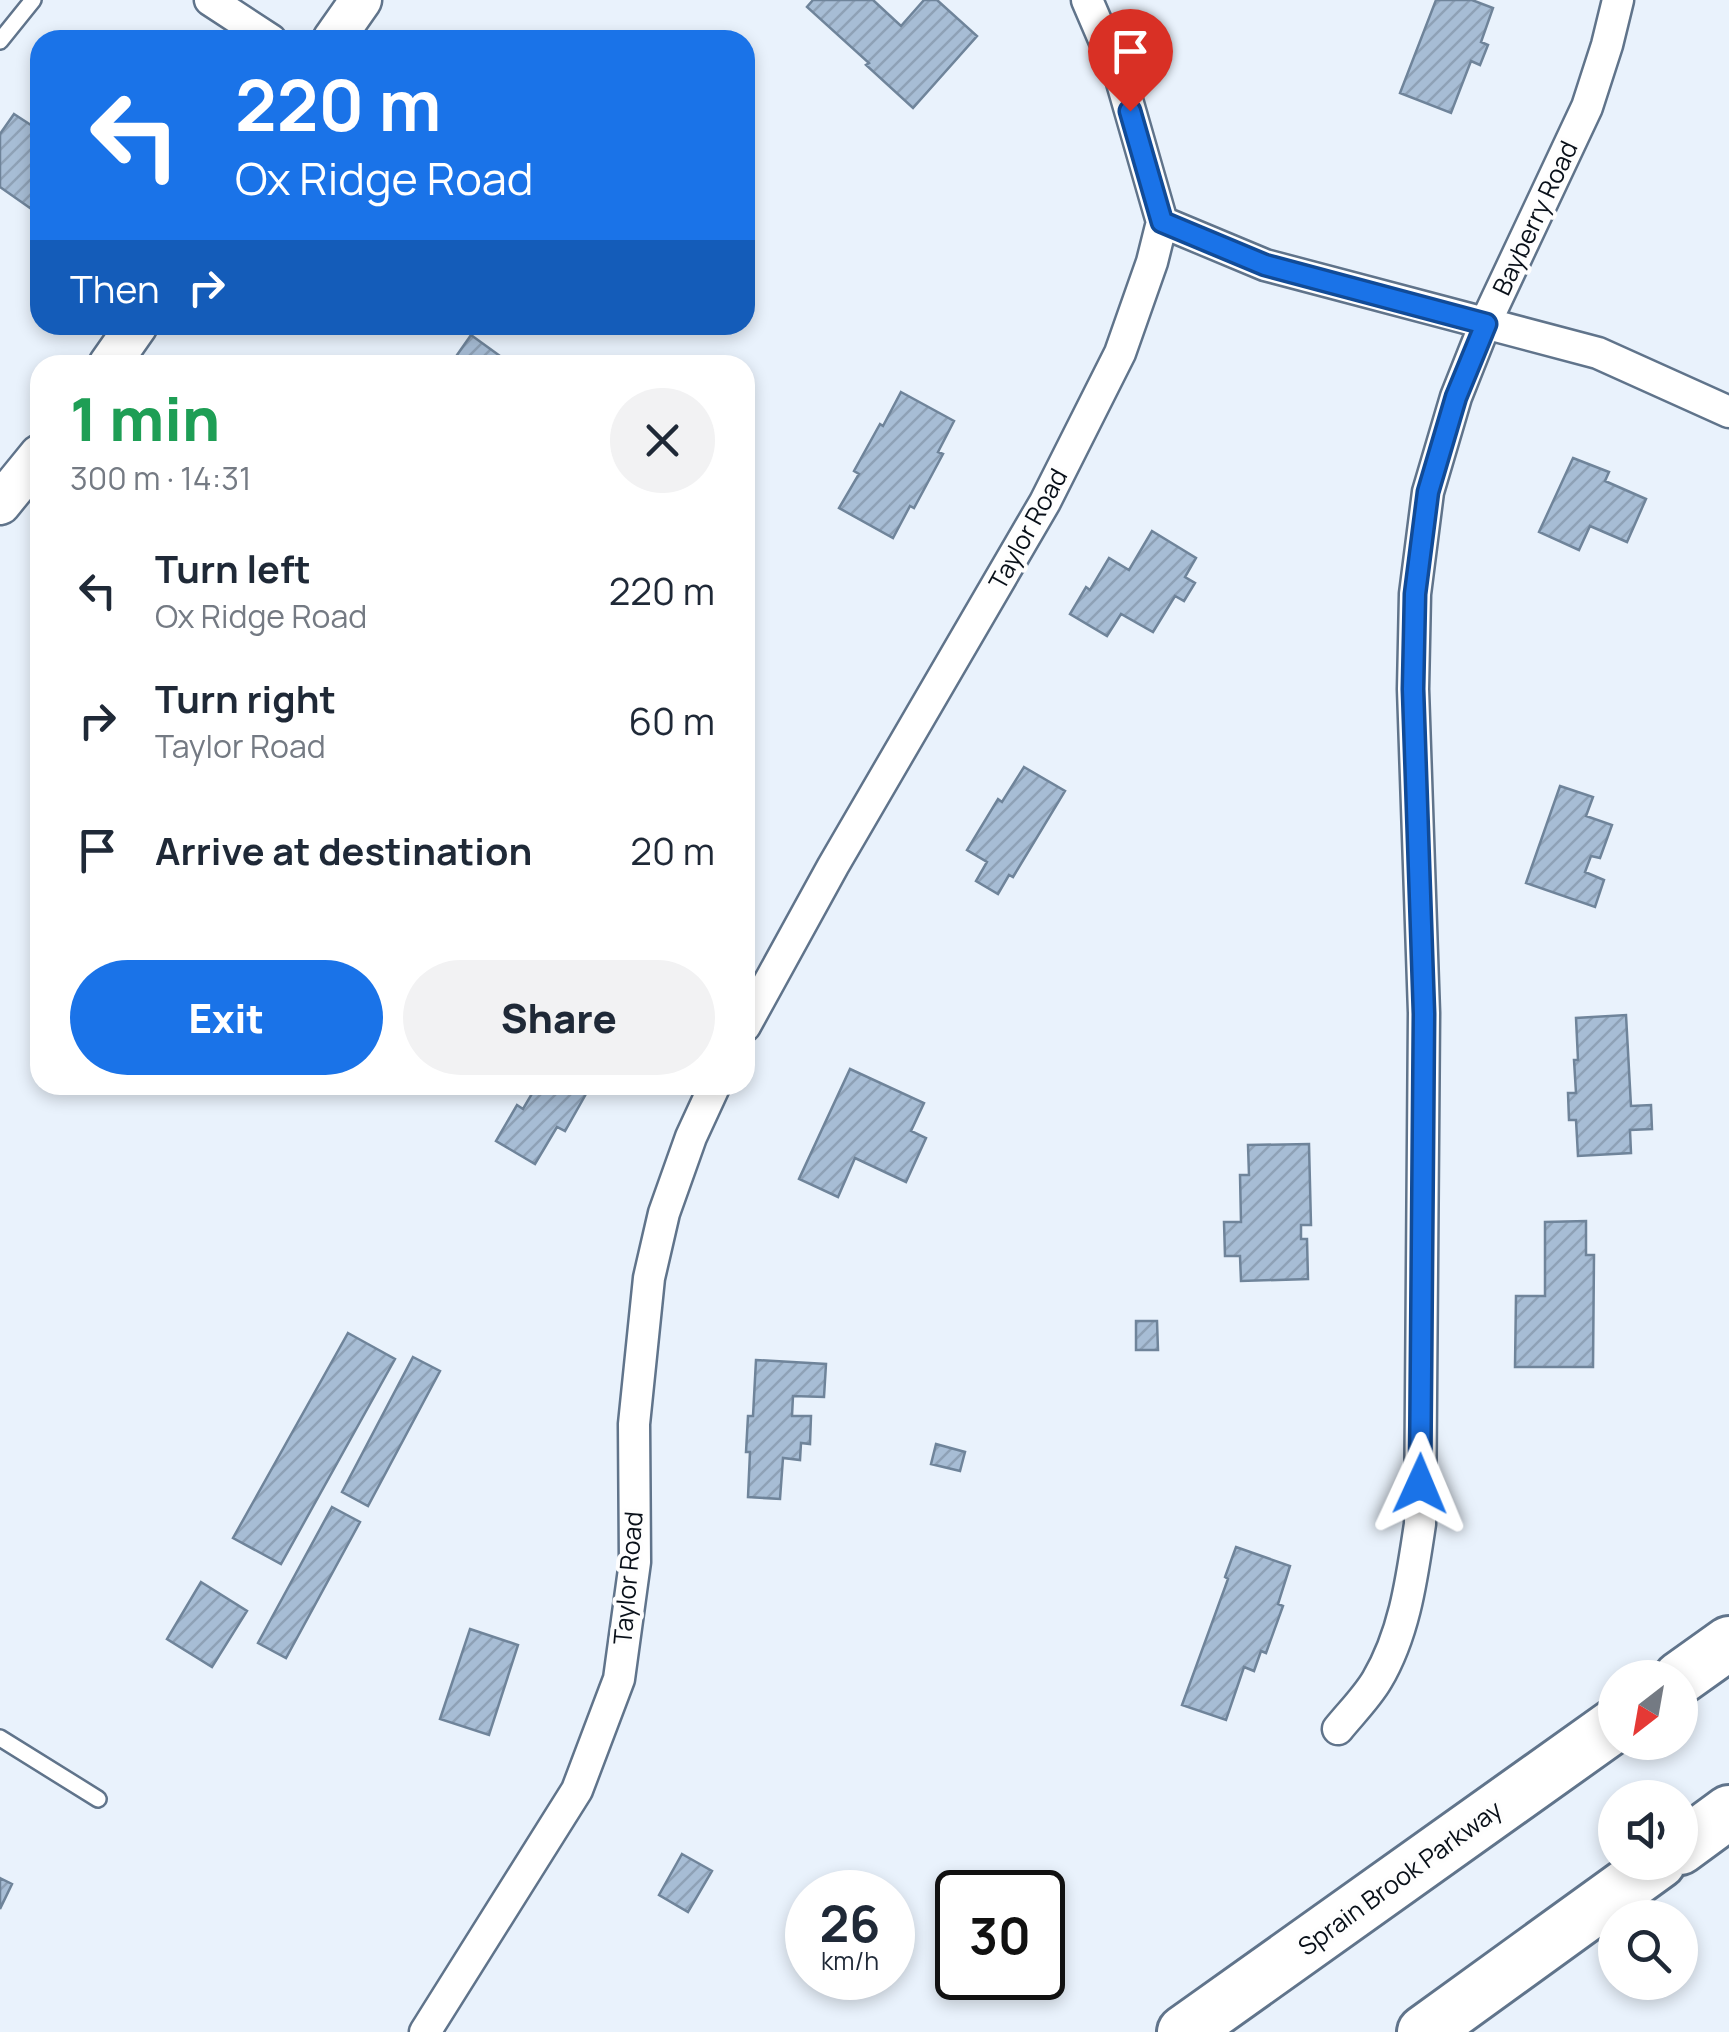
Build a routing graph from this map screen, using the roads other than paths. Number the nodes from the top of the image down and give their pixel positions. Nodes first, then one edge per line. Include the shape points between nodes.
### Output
1 (33, 0) edge
2 (210, 0) edge
3 (361, 0) edge
4 (1087, 0) edge
5 (1618, 0) edge
6 (256, 30) edge
7 (340, 30) edge
8 (0, 41) edge
9 (1162, 222) junction
10 (1486, 324) junction
11 (1729, 412) edge
12 (30, 467) edge
13 (0, 504) edge
14 (755, 1008) edge
15 (710, 1095) edge
16 (1729, 1644) edge
17 (1698, 1666) edge
18 (1338, 1729) dead end
19 (1598, 1737) edge
20 (0, 1738) edge
21 (98, 1799) dead end
22 (1729, 1812) edge
23 (1698, 1835) edge
24 (1635, 1880) edge
25 (425, 2032) edge
26 (1184, 2032) edge
27 (1424, 2032) edge

1 - 8 lane
2 - 6 street
3 - 7 main road
4 - 9 street via 1121,79
5 - 10 street, Bayberry Road via 1586,107
9 - 10 street via 1265,265
9 - 14 street, Taylor Road via 1120,353 1046,502
10 - 11 street via 1598,353
10 - 18 street, Bayberry Road via 1428,492 1415,594 1424,1014 1420,1524 1396,1638 1376,1681
12 - 13 main road
15 - 25 street, Taylor Road via 664,1213 649,1278 634,1424 634,1562 618,1679 577,1790
16 - 17 highway
19 - 26 highway, Sprain Brook Parkway
20 - 21 lane
22 - 23 highway
24 - 27 highway

